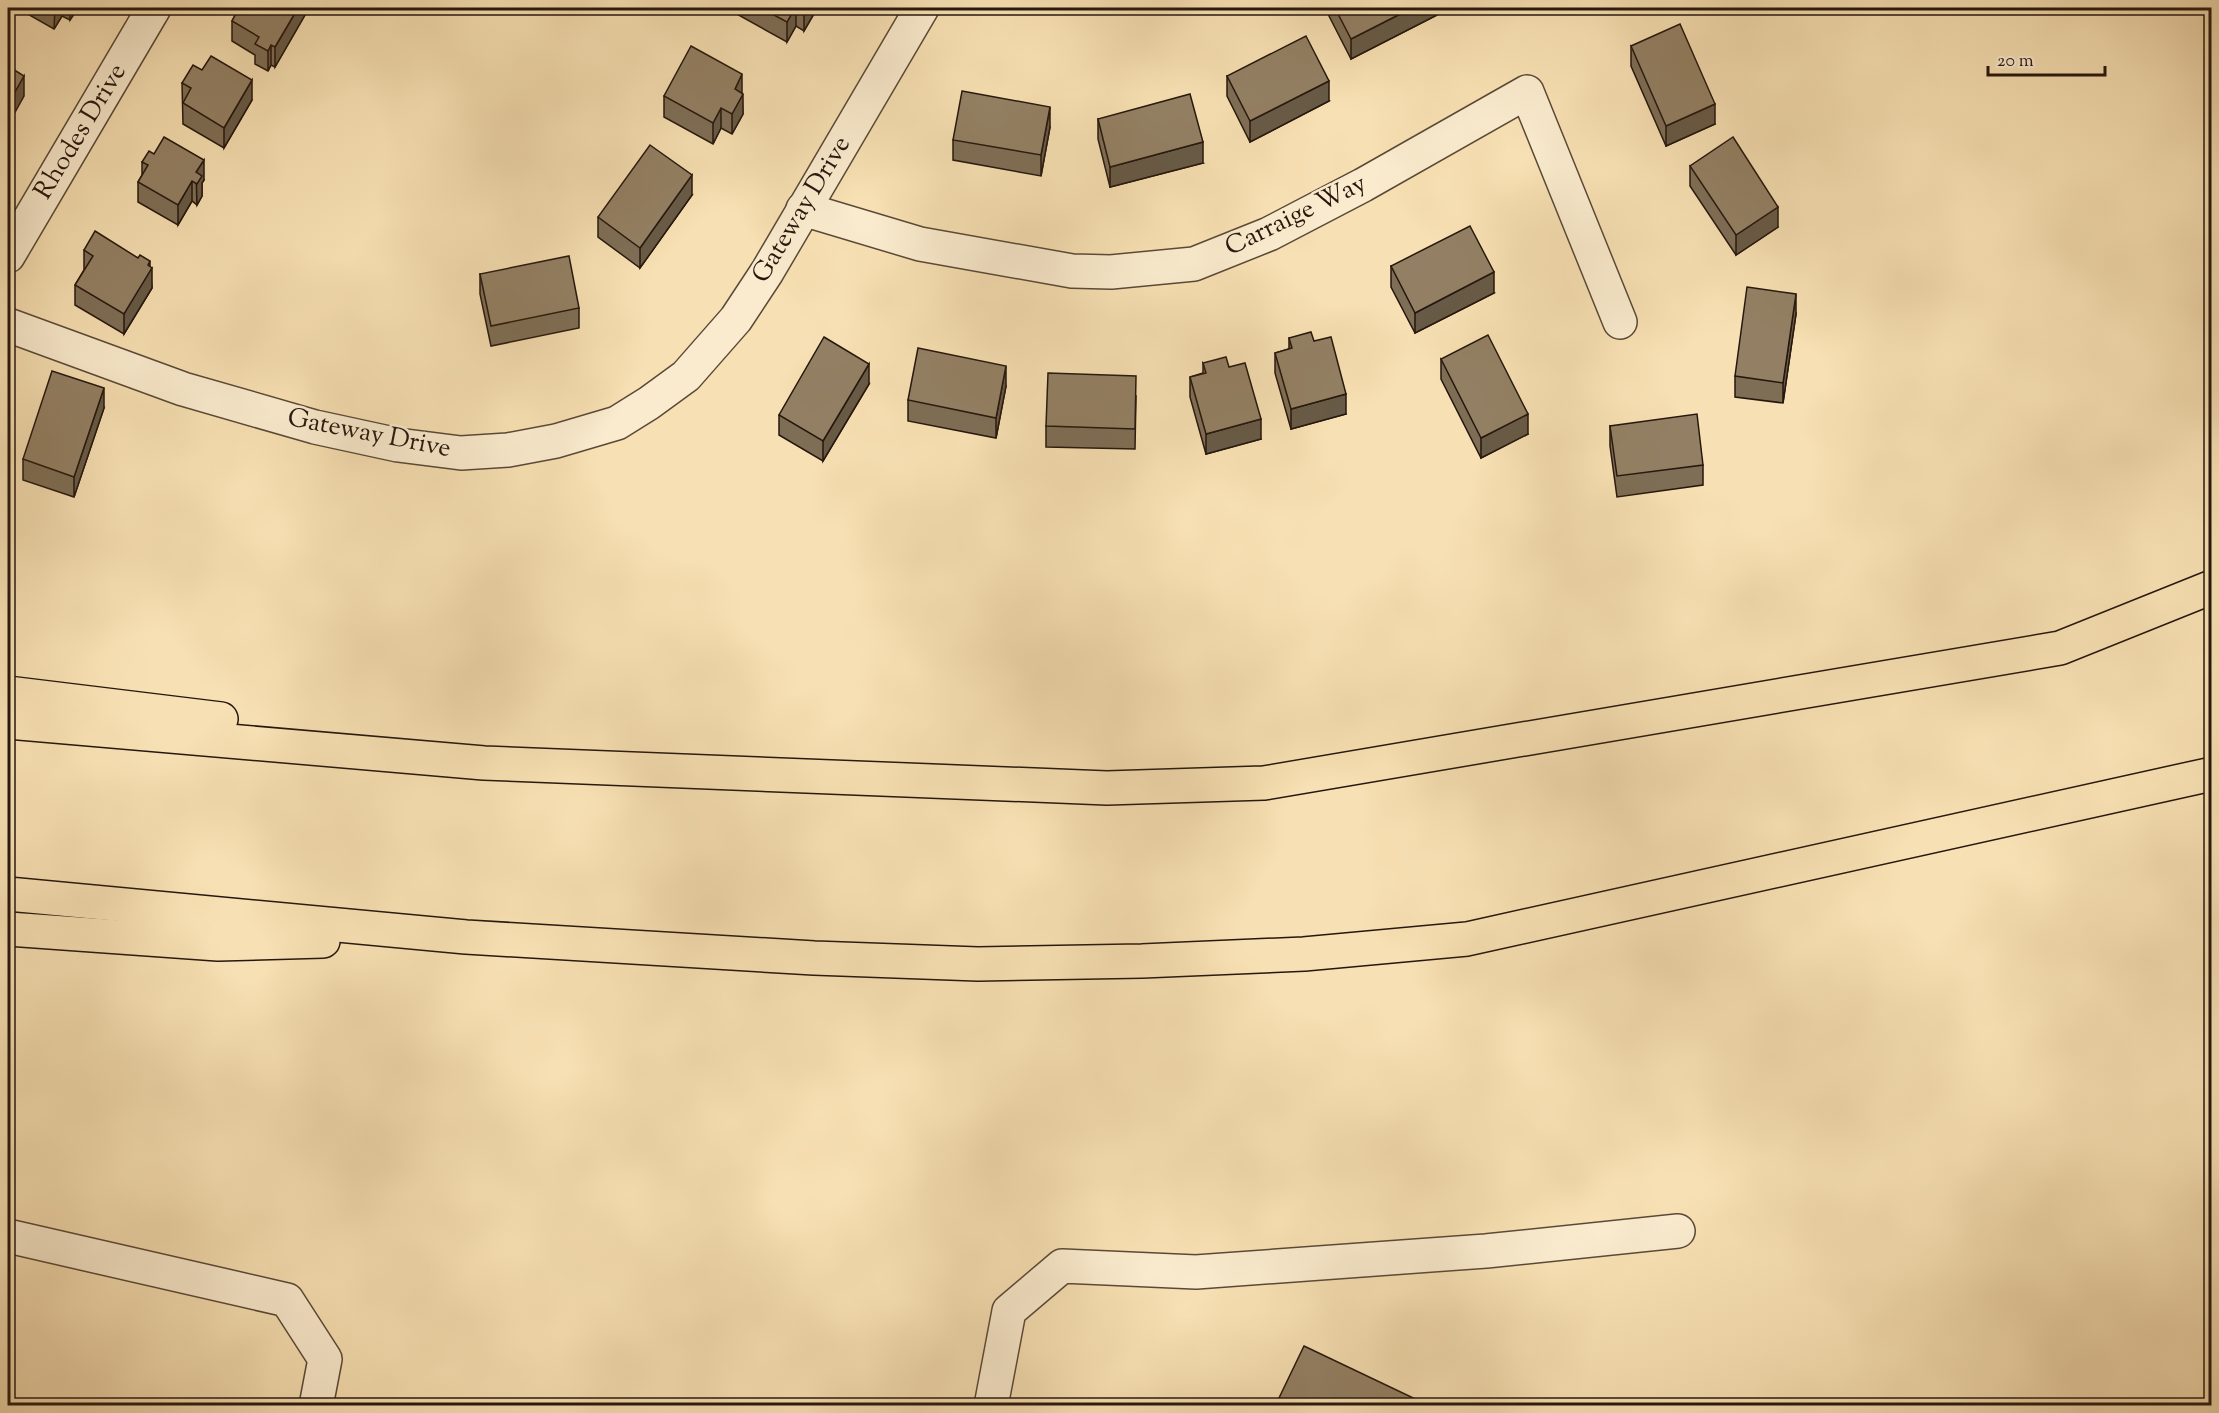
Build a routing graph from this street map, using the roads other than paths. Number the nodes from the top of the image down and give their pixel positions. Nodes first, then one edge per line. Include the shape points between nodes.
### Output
1 (154, 8) edge
2 (922, 8) edge
3 (803, 209) junction
4 (8, 256) edge
5 (1620, 322) dead end
6 (8, 324) edge
7 (2211, 587) edge
8 (8, 693) edge
9 (8, 722) edge
10 (450, 760) junction
11 (2211, 774) edge
12 (8, 894) edge
13 (8, 929) edge
14 (466, 937) junction
15 (1678, 1231) dead end
16 (8, 1236) edge
17 (316, 1406) edge
18 (991, 1406) edge

1 - 4 street, Rhodes Drive
2 - 3 street, Gateway Drive
3 - 5 street, Carraige Way via 920,244 1072,271 1111,272 1194,264 1269,234 1527,92
3 - 6 street, Gateway Drive via 736,319 686,376 617,423 508,450 451,452 315,427 183,389
7 - 10 highway via 2060,648 1264,783 1107,788
8 - 10 highway via 209,717
9 - 10 highway
11 - 14 highway via 1467,939 1293,954 978,963
12 - 14 highway
13 - 14 highway via 218,944
15 - 18 street via 1486,1251 1196,1272 1062,1266 1009,1311
16 - 17 street via 287,1300 325,1359

